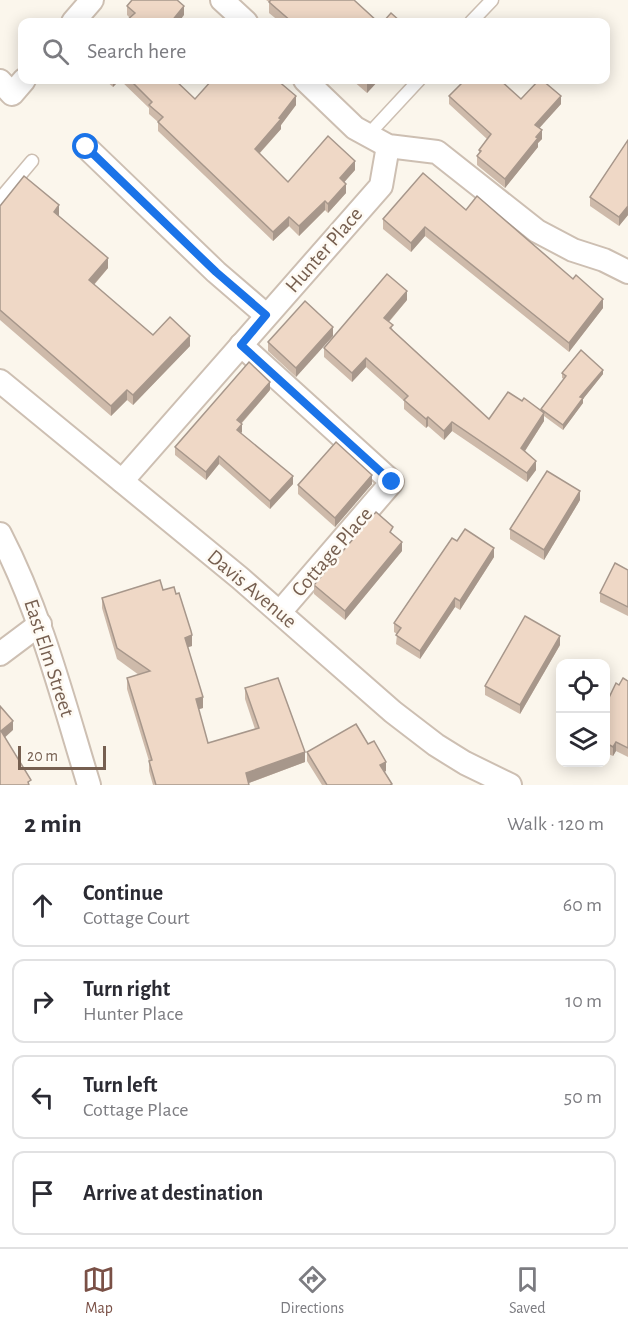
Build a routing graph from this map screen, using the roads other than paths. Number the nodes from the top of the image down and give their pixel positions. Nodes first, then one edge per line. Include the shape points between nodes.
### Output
1 (92, 0) edge
2 (222, 0) edge
3 (492, 0) edge
4 (76, 18) edge
5 (242, 18) edge
6 (475, 18) edge
7 (309, 84) edge
8 (416, 84) edge
9 (378, 140) junction
10 (86, 147) dead end
11 (32, 161) dead end
12 (0, 199) edge
13 (628, 272) edge
14 (266, 315) junction
15 (241, 345) junction
16 (0, 381) edge
17 (122, 481) junction
18 (0, 534) edge
19 (280, 612) junction
20 (40, 624) junction
21 (0, 654) edge
22 (89, 785) edge
23 (510, 785) edge

1 - 4 street
2 - 5 street
3 - 6 lane
7 - 9 street via 355,128
8 - 9 lane
9 - 13 street via 437,152 537,231
9 - 14 street, Hunter Place via 381,186
10 - 14 street
11 - 12 lane
14 - 15 street, Hunter Place
15 - 17 street, Hunter Place
15 - 19 street, Cottage Place via 392,482
16 - 17 street, Davis Avenue
17 - 19 street, Davis Avenue
18 - 20 street, East Elm Street via 23,578
19 - 23 street, Davis Avenue via 436,745
20 - 21 street
20 - 22 street, East Elm Street

